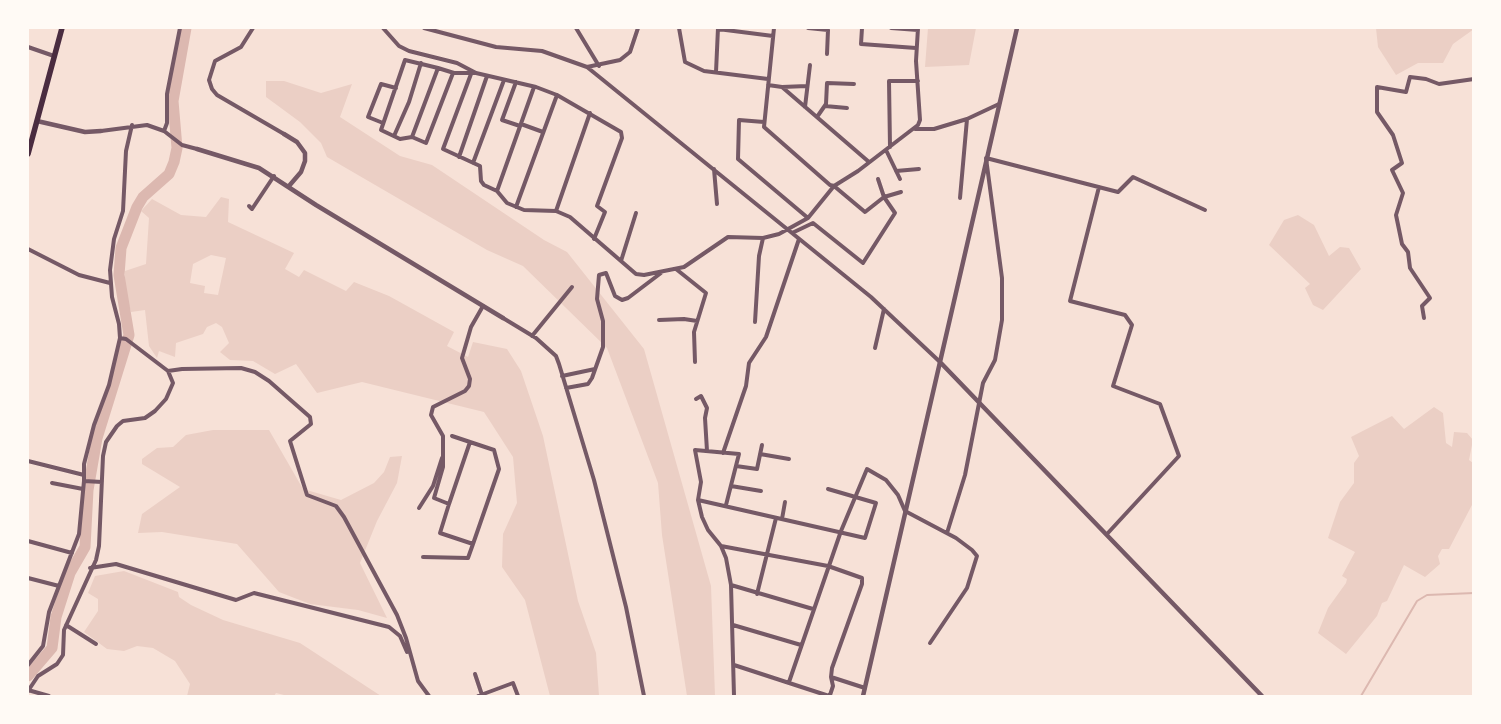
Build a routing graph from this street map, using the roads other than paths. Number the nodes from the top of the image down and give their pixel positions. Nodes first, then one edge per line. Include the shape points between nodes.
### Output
1 (62, 28) edge
2 (180, 28) edge
3 (252, 28) edge
4 (383, 28) edge
5 (424, 28) edge
6 (576, 28) edge
7 (638, 28) edge
8 (679, 28) edge
9 (718, 28) edge
10 (774, 28) edge
11 (808, 28) edge
12 (862, 28) edge
13 (891, 28) edge
14 (1017, 28) edge
15 (918, 29) edge
16 (773, 36) junction
17 (28, 46) edge
18 (916, 48) junction
19 (827, 54) dead end
20 (54, 56) junction
21 (421, 63) junction
22 (810, 65) dead end
23 (599, 66) junction
24 (587, 67) junction
25 (438, 68) junction
26 (716, 72) junction
27 (453, 73) junction
28 (474, 73) junction
29 (487, 76) junction
30 (768, 79) junction
31 (1474, 79) edge
32 (504, 80) junction
33 (918, 80) junction
34 (516, 82) junction
35 (854, 84) dead end
36 (768, 85) junction
37 (807, 86) junction
38 (534, 87) junction
39 (782, 87) junction
40 (396, 88) junction
41 (557, 95) junction
42 (999, 104) junction
43 (825, 106) junction
44 (805, 107) junction
45 (847, 108) dead end
46 (590, 113) junction
47 (817, 117) junction
48 (967, 119) junction
49 (37, 121) junction
50 (764, 122) junction
51 (383, 124) junction
52 (132, 125) junction
53 (520, 125) junction
54 (915, 129) junction
55 (31, 131) edge
56 (101, 131) joint
57 (164, 131) junction
58 (543, 132) junction
59 (284, 134) joint
60 (394, 136) junction
61 (412, 137) junction
62 (890, 147) junction
63 (197, 150) joint
64 (886, 150) junction
65 (28, 154) edge
66 (458, 156) junction
67 (986, 158) junction
68 (869, 162) junction
69 (473, 163) junction
70 (714, 169) junction
71 (919, 170) dead end
72 (896, 171) junction
73 (274, 176) junction
74 (878, 179) dead end
75 (900, 179) dead end
76 (289, 186) junction
77 (834, 186) junction
78 (1099, 187) junction
79 (497, 191) junction
80 (901, 192) dead end
81 (884, 198) junction
82 (960, 198) dead end
83 (717, 204) dead end
84 (249, 206) dead end
85 (516, 207) junction
86 (1205, 210) dead end
87 (556, 211) junction
88 (636, 213) dead end
89 (808, 218) junction
90 (788, 230) junction
91 (792, 233) junction
92 (763, 238) junction
93 (594, 239) junction
94 (799, 239) junction
95 (28, 249) edge
96 (621, 261) junction
97 (676, 269) junction
98 (663, 271) junction
99 (110, 283) junction
100 (572, 287) dead end
101 (483, 306) junction
102 (884, 309) junction
103 (503, 318) joint
104 (1424, 318) dead end
105 (659, 320) dead end
106 (697, 321) junction
107 (755, 322) dead end
108 (532, 336) junction
109 (120, 338) junction
110 (875, 348) dead end
111 (695, 362) dead end
112 (940, 362) junction
113 (595, 369) junction
114 (168, 372) junction
115 (562, 376) junction
116 (566, 388) junction
117 (706, 394) dead end
118 (701, 396) junction
119 (696, 399) dead end
120 (979, 402) junction
121 (452, 436) dead end
122 (470, 442) junction
123 (762, 445) dead end
124 (707, 452) junction
125 (443, 453) junction
126 (723, 453) junction
127 (760, 454) junction
128 (789, 459) dead end
129 (28, 461) edge
130 (736, 466) junction
131 (84, 475) junction
132 (84, 481) junction
133 (102, 482) junction
134 (52, 483) dead end
135 (731, 486) junction
136 (84, 489) junction
137 (828, 489) dead end
138 (761, 492) dead end
139 (854, 497) junction
140 (698, 500) junction
141 (784, 502) dead end
142 (449, 504) junction
143 (726, 506) junction
144 (419, 508) dead end
145 (905, 511) junction
146 (779, 518) junction
147 (841, 531) junction
148 (947, 533) junction
149 (1107, 534) junction
150 (28, 541) edge
151 (472, 544) junction
152 (721, 546) junction
153 (72, 553) junction
154 (768, 554) junction
155 (424, 557) dead end
156 (828, 566) junction
157 (90, 568) junction
158 (28, 578) edge
159 (731, 585) junction
160 (59, 586) junction
161 (757, 594) junction
162 (813, 610) junction
163 (66, 625) junction
164 (733, 626) junction
165 (930, 643) dead end
166 (96, 644) dead end
167 (801, 646) junction
168 (410, 658) junction
169 (28, 665) edge
170 (734, 665) junction
171 (476, 674) dead end
172 (831, 678) junction
173 (789, 682) junction
174 (865, 688) junction
175 (28, 691) edge
176 (49, 696) edge
177 (429, 696) edge
178 (480, 696) edge
179 (518, 696) edge
180 (644, 696) edge
181 (734, 696) edge
182 (830, 696) edge
183 (863, 696) edge
184 (1262, 696) edge

1 - 20 main road
2 - 57 street via 167,94
3 - 59 street via 241,47 215,61 209,80 217,95
4 - 28 street via 409,52 457,63
5 - 24 street via 490,46 542,51
6 - 23 street
7 - 23 street via 630,52 620,60
8 - 26 street via 685,62 704,71
9 - 16 street
9 - 26 street
10 - 16 street
11 - 19 street via 828,30
12 - 18 street via 861,44
13 - 15 street
14 - 42 street
15 - 18 street
16 - 30 street
17 - 20 street
18 - 33 street
20 - 49 main road
21 - 25 street
21 - 40 street via 405,60
21 - 60 street
22 - 37 street
23 - 24 street
24 - 70 street
25 - 27 street
25 - 61 street
26 - 30 street
27 - 28 street
27 - 61 street via 426,143
28 - 29 street
28 - 66 street via 444,150
29 - 32 street
29 - 66 street
30 - 36 street
31 - 104 street via 1439,84 1410,77 1406,92 1378,87 1377,112 1393,135 1402,162 1392,170 1403,193 1396,215 1402,244 1408,252 1410,268 1430,298 1422,306
32 - 34 street
32 - 69 street
33 - 54 street via 920,120
33 - 62 street via 889,81
34 - 38 street
34 - 53 street via 502,120
35 - 43 street via 827,83
36 - 39 street
36 - 50 street
37 - 39 street
37 - 44 street
38 - 41 street
38 - 53 street
39 - 44 street
40 - 51 street
40 - 51 street via 381,84 368,117
41 - 46 street
41 - 58 street
42 - 48 street
42 - 67 street
43 - 45 street
43 - 47 street
44 - 47 street
46 - 87 street
46 - 93 street via 620,132 622,138 597,206 605,212
47 - 68 street
48 - 54 street via 934,129
48 - 82 street
49 - 55 main road
49 - 56 street via 85,132
50 - 77 street via 764,126
50 - 89 street via 739,120 738,159
51 - 60 street via 381,130
52 - 56 street
52 - 57 street via 147,125
52 - 99 street via 126,151 123,211 114,239
53 - 58 street
53 - 79 street
54 - 62 street
55 - 65 main road
57 - 63 street via 174,141
58 - 85 street
59 - 76 street via 297,142 305,153 301,172
60 - 61 street via 400,139
62 - 64 street
63 - 73 street via 259,168
64 - 68 street
64 - 72 street
66 - 69 street
67 - 78 street
67 - 112 street
67 - 120 street via 1002,278 1002,320 994,360 983,382
68 - 77 street
69 - 79 street via 480,166 484,186
70 - 83 street
70 - 90 street
71 - 72 street
72 - 75 street
73 - 76 street
73 - 84 street via 252,208
74 - 81 street
76 - 101 street
77 - 81 street via 864,212
77 - 89 street
78 - 86 street via 1118,192 1133,177
78 - 149 street via 1070,301 1125,315 1132,325 1113,386 1160,404 1178,456
79 - 85 street via 507,203
80 - 81 street
81 - 91 street via 895,213 863,263 813,223
85 - 87 street
87 - 93 street via 578,222
88 - 96 street
89 - 90 street
90 - 91 street
90 - 92 street
91 - 94 street
92 - 97 street via 728,237
92 - 107 street
93 - 96 street
94 - 102 street
94 - 126 street via 766,337 749,364 746,386
95 - 99 street via 79,274
96 - 98 street via 636,274
97 - 98 street
97 - 106 street via 706,293
98 - 113 street via 622,300 615,296 606,273 599,275 597,299 603,321 603,347
99 - 109 street
100 - 108 street
101 - 103 street
101 - 125 street via 471,327 462,358 470,379 469,386 434,407 431,415 443,436
102 - 110 street
102 - 112 street
103 - 108 street
105 - 106 street
106 - 111 street
108 - 115 street via 556,356
109 - 114 street via 126,339
109 - 131 street via 109,385 88,446
112 - 120 street
112 - 145 street
113 - 115 street
113 - 116 street via 588,384
114 - 133 street via 173,383 166,399 155,411 145,418 123,421 110,434 103,456
114 - 168 street via 189,368 241,368 255,372 310,417 312,424 290,440 307,495 336,506 344,517 397,615
115 - 116 street
116 - 180 street via 612,550
117 - 118 street
118 - 119 street
118 - 124 street via 707,408
120 - 148 street via 965,475
120 - 149 street
121 - 122 street
122 - 142 street
122 - 151 street via 494,450 499,469
123 - 127 street
124 - 126 street
124 - 140 street via 695,450 701,482
125 - 142 street via 442,474 434,498
125 - 144 street via 433,486
126 - 130 street via 739,454
127 - 128 street
127 - 130 street via 757,469
129 - 131 street
130 - 135 street
131 - 132 street
132 - 133 street
132 - 136 street
133 - 157 street via 99,546 96,560
134 - 136 street
135 - 138 street
135 - 143 street
136 - 153 street via 79,534
137 - 139 street
139 - 145 street via 867,469 886,480
139 - 147 street
139 - 147 street via 876,503 865,538
140 - 143 street
140 - 152 street via 708,530
141 - 146 street
142 - 151 street via 440,533
143 - 146 street
145 - 148 street
145 - 174 street
146 - 147 street
146 - 154 street
147 - 156 street
148 - 165 street via 972,550 977,559 967,588
149 - 184 street
150 - 153 street
151 - 155 street via 468,558
152 - 154 street
152 - 159 street
153 - 160 street
154 - 156 street
154 - 161 street
156 - 162 street
156 - 172 street via 862,578
157 - 163 street
157 - 168 street via 116,564 236,600 254,593 389,627 400,636
158 - 160 street
159 - 161 street
159 - 164 street
160 - 169 street via 49,612 43,646
161 - 162 street
162 - 167 street
163 - 166 street
163 - 175 street via 63,655 57,664 38,676
164 - 167 street
164 - 170 street
167 - 173 street
168 - 177 street via 418,681
170 - 173 street
170 - 181 street
171 - 178 street
172 - 174 street
172 - 182 street
173 - 182 street
174 - 183 street
175 - 176 street
178 - 179 street via 513,683

